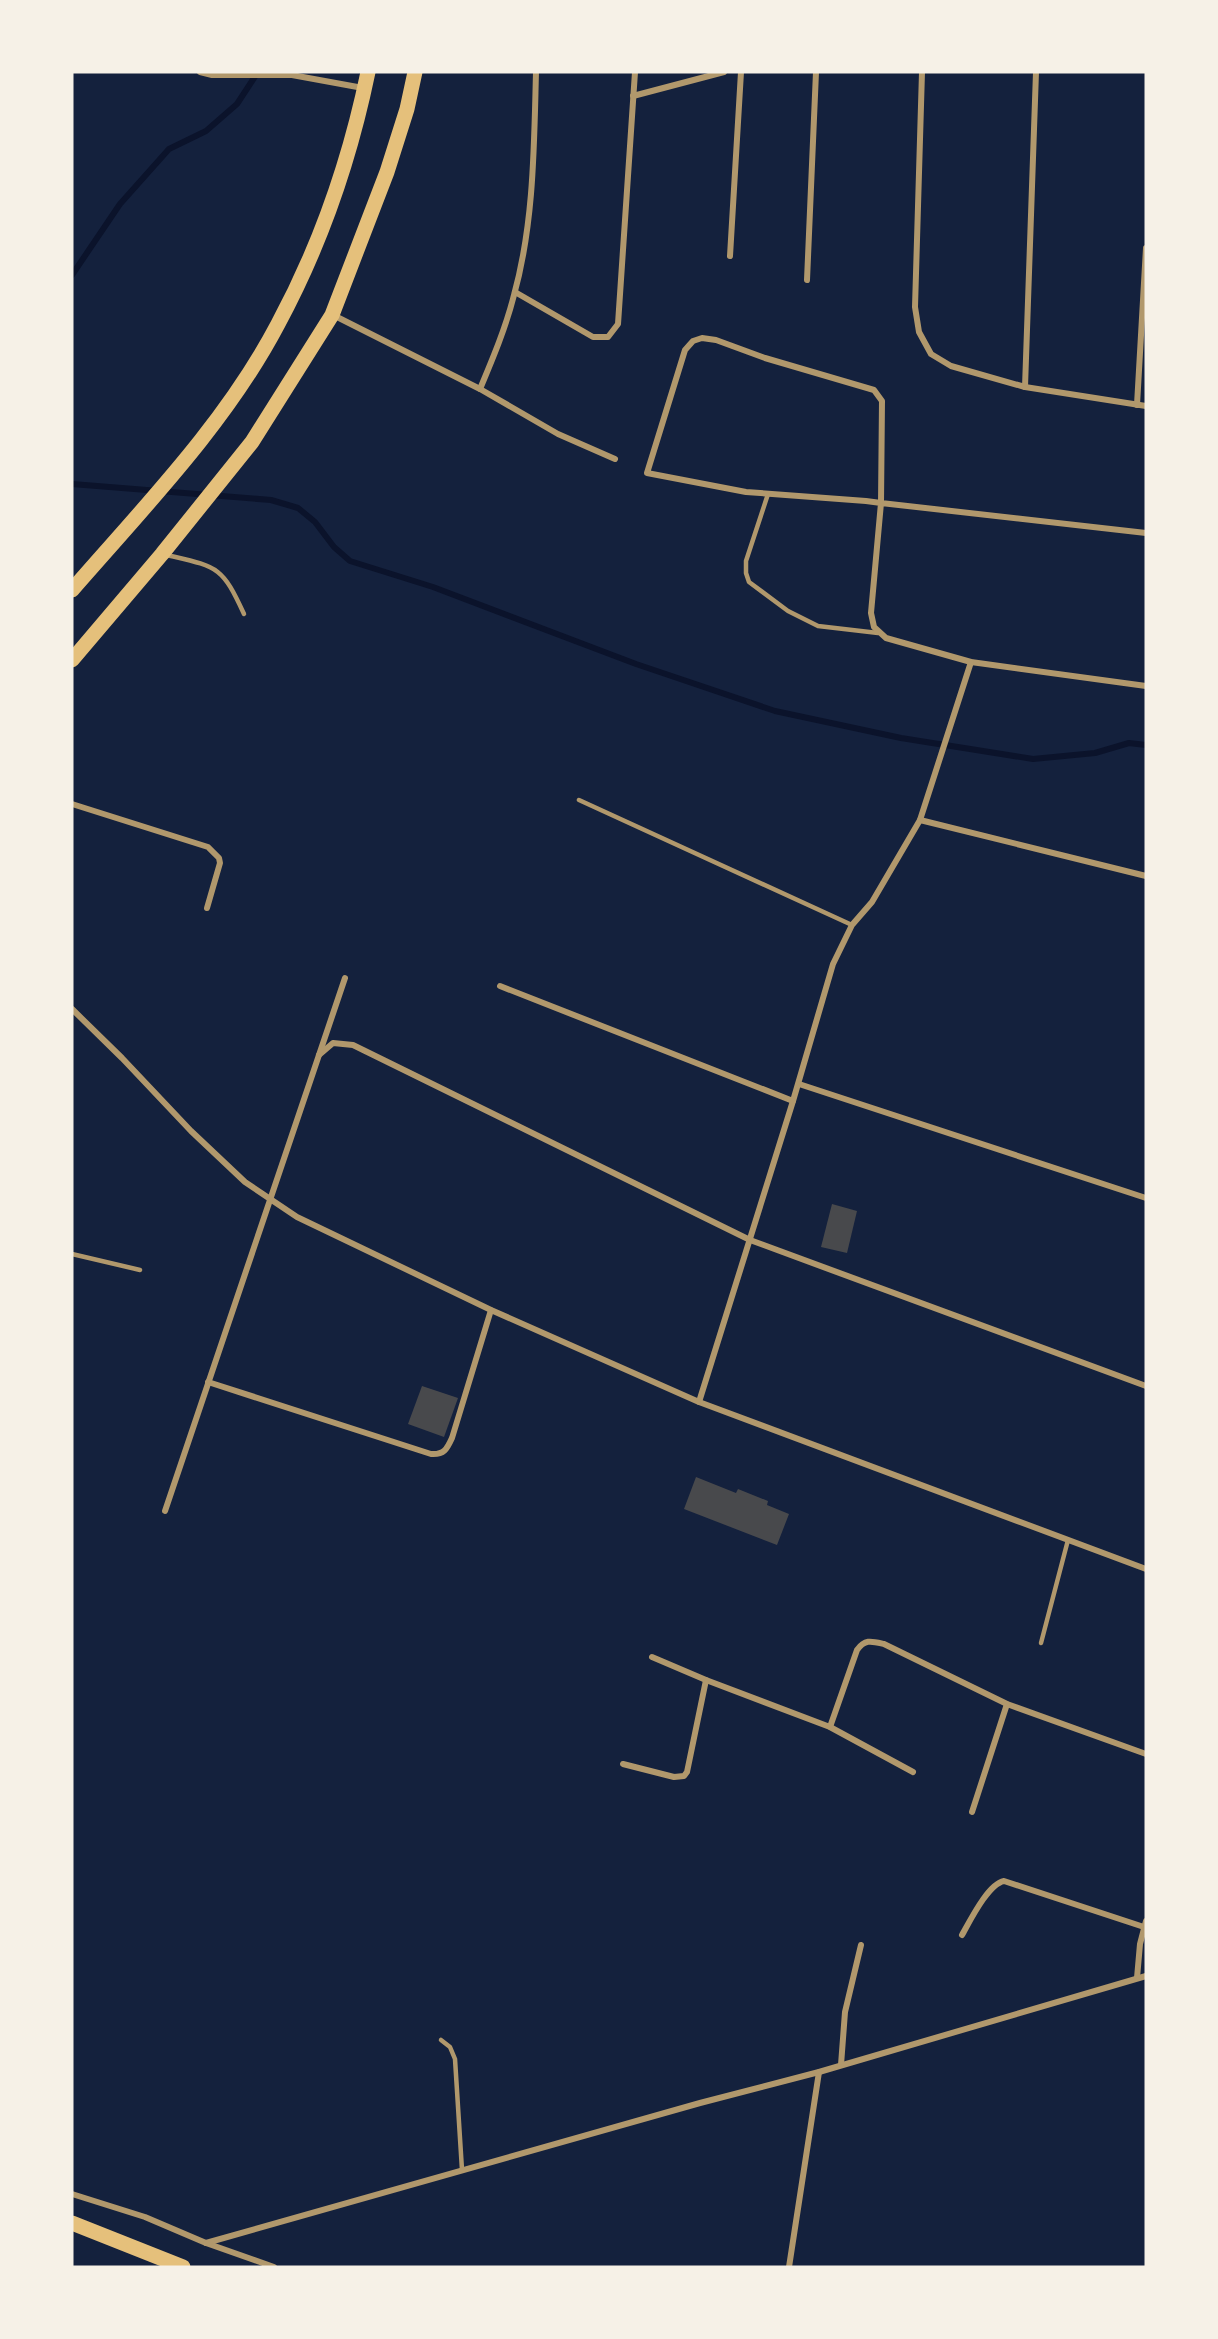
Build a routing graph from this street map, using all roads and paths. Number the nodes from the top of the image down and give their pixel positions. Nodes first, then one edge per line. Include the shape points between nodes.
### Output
1 (200, 72) edge
2 (368, 72) edge
3 (416, 72) edge
4 (536, 72) edge
5 (635, 72) edge
6 (724, 72) edge
7 (741, 72) edge
8 (816, 72) edge
9 (922, 72) edge
10 (1036, 72) edge
11 (365, 88) junction
12 (633, 96) junction
13 (1146, 248) edge
14 (730, 256) dead end
15 (807, 280) dead end
16 (515, 292) junction
17 (332, 315) junction
18 (1145, 320) edge
19 (1026, 387) junction
20 (480, 389) junction
21 (1137, 405) junction
22 (1146, 406) edge
23 (615, 459) dead end
24 (768, 494) junction
25 (881, 503) junction
26 (1146, 533) edge
27 (162, 554) junction
28 (72, 590) edge
29 (244, 614) dead end
30 (878, 633) junction
31 (72, 660) edge
32 (971, 662) junction
33 (1146, 686) edge
34 (579, 800) dead end
35 (72, 804) edge
36 (920, 820) junction
37 (1146, 876) edge
38 (207, 908) dead end
39 (852, 925) junction
40 (345, 978) dead end
41 (500, 986) dead end
42 (72, 1009) edge
43 (319, 1055) junction
44 (799, 1084) junction
45 (794, 1101) junction
46 (1146, 1198) edge
47 (268, 1199) junction
48 (750, 1240) junction
49 (72, 1254) edge
50 (140, 1270) dead end
51 (491, 1310) junction
52 (208, 1382) junction
53 (1146, 1386) edge
54 (699, 1402) junction
55 (165, 1511) dead end
56 (1068, 1540) junction
57 (1146, 1569) edge
58 (1041, 1643) dead end
59 (652, 1657) dead end
60 (706, 1680) junction
61 (1006, 1704) junction
62 (830, 1727) junction
63 (1146, 1754) edge
64 (623, 1764) dead end
65 (913, 1772) dead end
66 (972, 1812) dead end
67 (1145, 1924) edge
68 (962, 1935) dead end
69 (861, 1945) dead end
70 (1146, 1976) edge
71 (1137, 1978) junction
72 (441, 2040) dead end
73 (841, 2065) junction
74 (819, 2072) junction
75 (462, 2170) junction
76 (72, 2194) edge
77 (72, 2223) edge
78 (206, 2243) junction
79 (183, 2267) edge
80 (274, 2267) edge
81 (789, 2267) edge

1 - 11 street via 292,75
2 - 11 main road
3 - 17 main road via 387,172
4 - 16 street via 530,193
5 - 12 street
6 - 12 street
7 - 14 street
8 - 15 street
9 - 19 street via 915,307 919,332 930,354 951,366
10 - 19 street
11 - 28 main road via 354,133 312,254 278,325 221,412
12 - 16 street via 618,324 608,337 593,337
13 - 18 street
16 - 20 street
17 - 20 street
17 - 27 main road via 252,442
18 - 21 street
19 - 21 street
20 - 23 street via 558,435
21 - 22 street
24 - 25 street
24 - 25 street via 646,473 685,350 693,341 716,340 878,393 882,401
24 - 30 lane via 746,561 749,582 788,611 818,626
25 - 26 street
25 - 30 street via 871,612
27 - 29 lane via 194,561 222,574
27 - 31 main road
30 - 32 street
32 - 33 street
32 - 36 street
34 - 39 lane
35 - 38 street via 214,852 220,863
36 - 37 street
36 - 39 street via 872,902
39 - 44 street via 833,964
40 - 43 street
41 - 45 street
42 - 47 street via 191,1131
43 - 47 street
43 - 48 street via 333,1043 353,1045
44 - 45 street
44 - 46 street
45 - 48 street
47 - 51 street via 297,1217
47 - 52 street
48 - 53 street
48 - 54 street
49 - 50 lane
51 - 52 street via 452,1438 438,1455
51 - 54 street
52 - 55 street
54 - 56 street
56 - 57 street
56 - 58 lane
59 - 60 street
60 - 62 street
60 - 64 street via 684,1776
61 - 62 street via 869,1640 857,1650
61 - 63 street
61 - 66 street
62 - 65 street
67 - 68 street via 1004,1881 998,1882 988,1894
67 - 71 street
69 - 73 street via 845,2012
70 - 71 street
71 - 73 street
72 - 75 lane via 456,2059
73 - 74 street
74 - 75 street
74 - 81 street
75 - 78 street
76 - 78 street via 145,2217
77 - 79 main road
78 - 80 street

